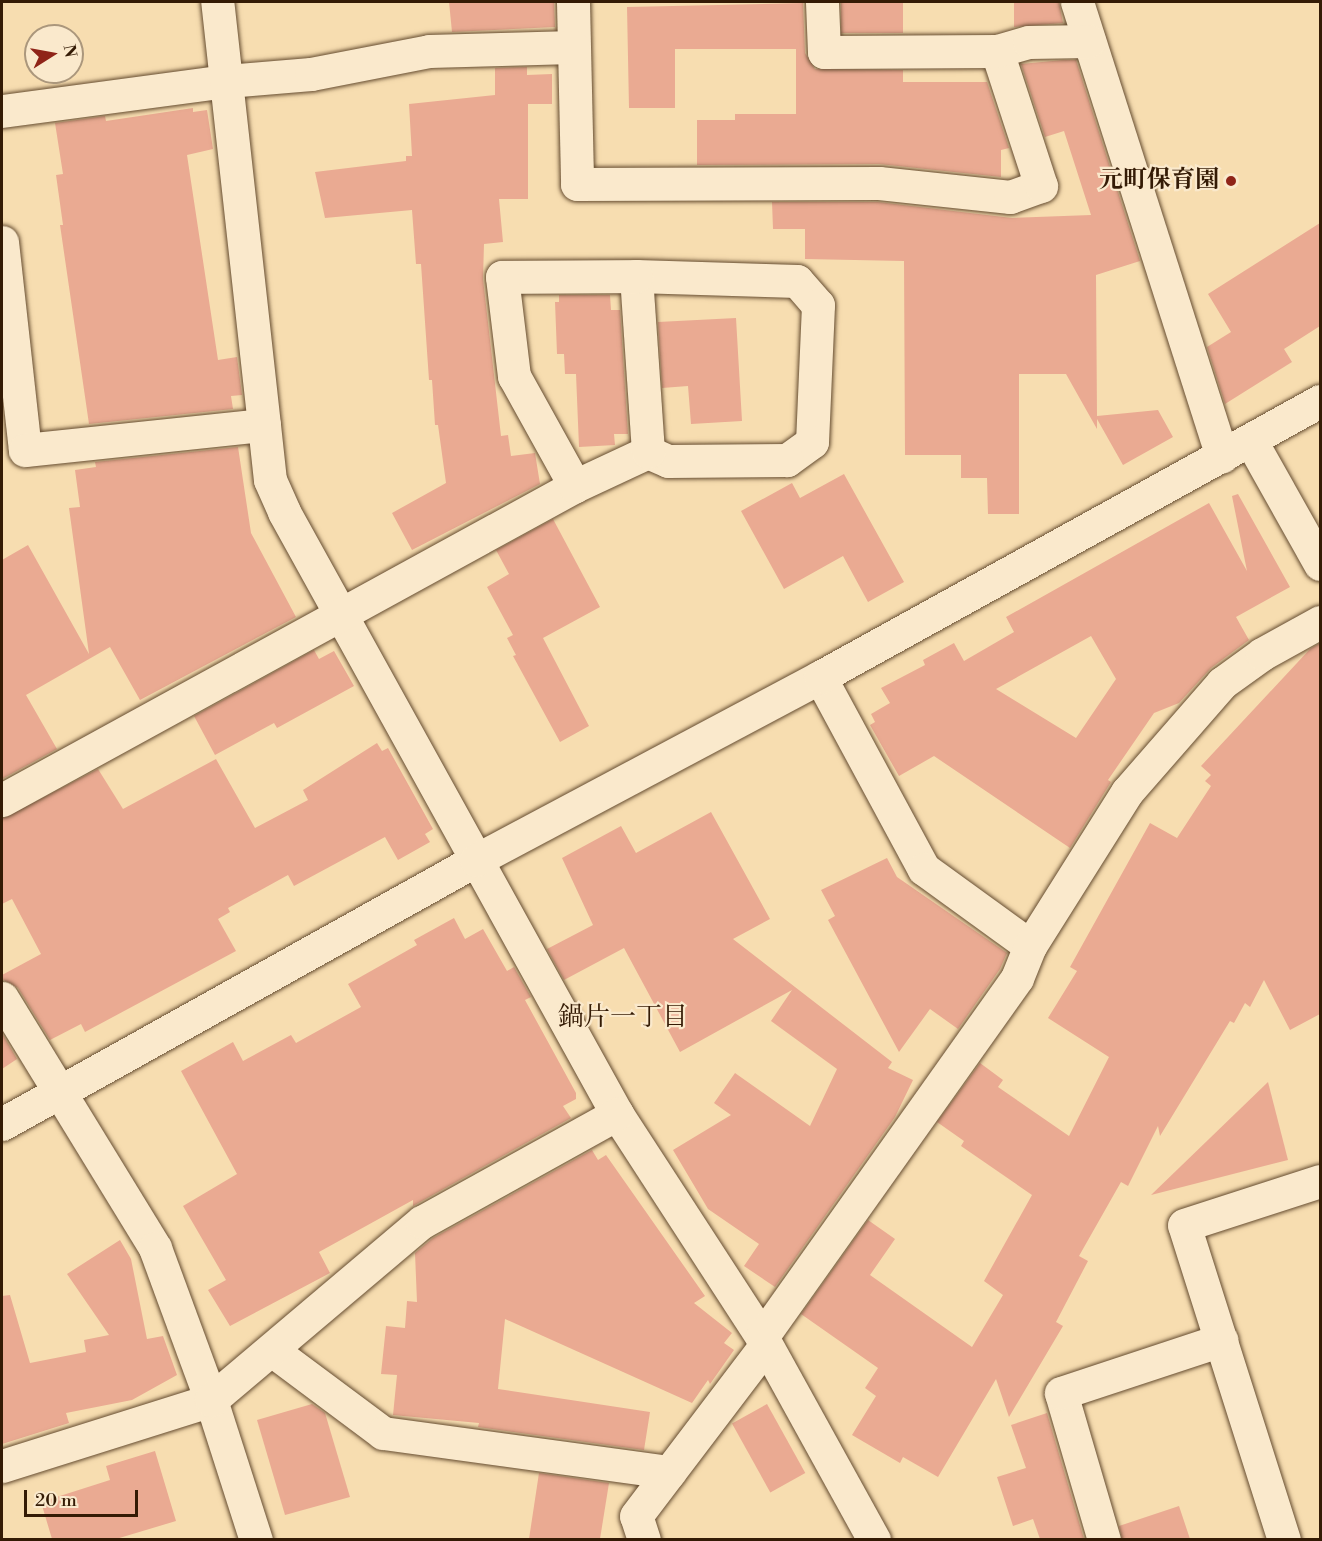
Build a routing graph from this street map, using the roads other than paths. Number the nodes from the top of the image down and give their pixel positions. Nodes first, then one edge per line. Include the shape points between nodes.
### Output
1 (217, 2) edge
2 (573, 2) edge
3 (822, 2) edge
4 (1077, 2) edge
5 (1089, 41) junction
6 (573, 47) junction
7 (997, 51) junction
8 (227, 81) junction
9 (2, 110) edge
10 (2, 242) edge
11 (636, 276) junction
12 (1320, 401) edge
13 (264, 425) junction
14 (1251, 441) junction
15 (648, 452) junction
16 (1222, 456) junction
17 (575, 486) junction
18 (1320, 564) edge
19 (342, 615) junction
20 (1320, 622) edge
21 (820, 677) junction
22 (2, 800) edge
23 (476, 860) junction
24 (1030, 946) junction
25 (2, 998) edge
26 (61, 1092) junction
27 (617, 1114) junction
28 (2, 1124) edge
29 (1320, 1181) edge
30 (1221, 1340) junction
31 (764, 1341) junction
32 (273, 1351) junction
33 (211, 1400) junction
34 (2, 1466) edge
35 (669, 1472) junction
36 (256, 1539) edge
37 (644, 1539) edge
38 (874, 1539) edge
39 (1104, 1539) edge
40 (1284, 1539) edge

1 - 8 street
2 - 6 street
3 - 7 street via 824,52
4 - 5 street
5 - 7 street via 1029,42
5 - 16 street
6 - 7 street via 577,184 879,183 1010,197 1041,186
6 - 8 street via 429,51 311,74
8 - 9 street
8 - 13 street
10 - 13 street via 25,450
11 - 15 street
11 - 15 street via 797,281 818,305 812,442 787,460 668,461
11 - 17 street via 502,277 514,376
12 - 14 street
13 - 19 street via 270,480
14 - 16 street
14 - 18 street
15 - 17 street
16 - 21 street
17 - 19 street
19 - 22 street
19 - 23 street
20 - 24 street via 1222,682 1127,792
21 - 23 street
21 - 24 street via 924,868
23 - 26 street
23 - 27 street
24 - 31 street via 1017,978
25 - 26 street
26 - 28 street
26 - 33 street via 155,1248
27 - 31 street
27 - 32 street via 422,1222
29 - 30 street via 1184,1225
30 - 39 street via 1061,1393
30 - 40 street
31 - 35 street
31 - 38 street
32 - 33 street
32 - 35 street via 383,1433
33 - 34 street
33 - 36 street
35 - 37 street via 636,1516

